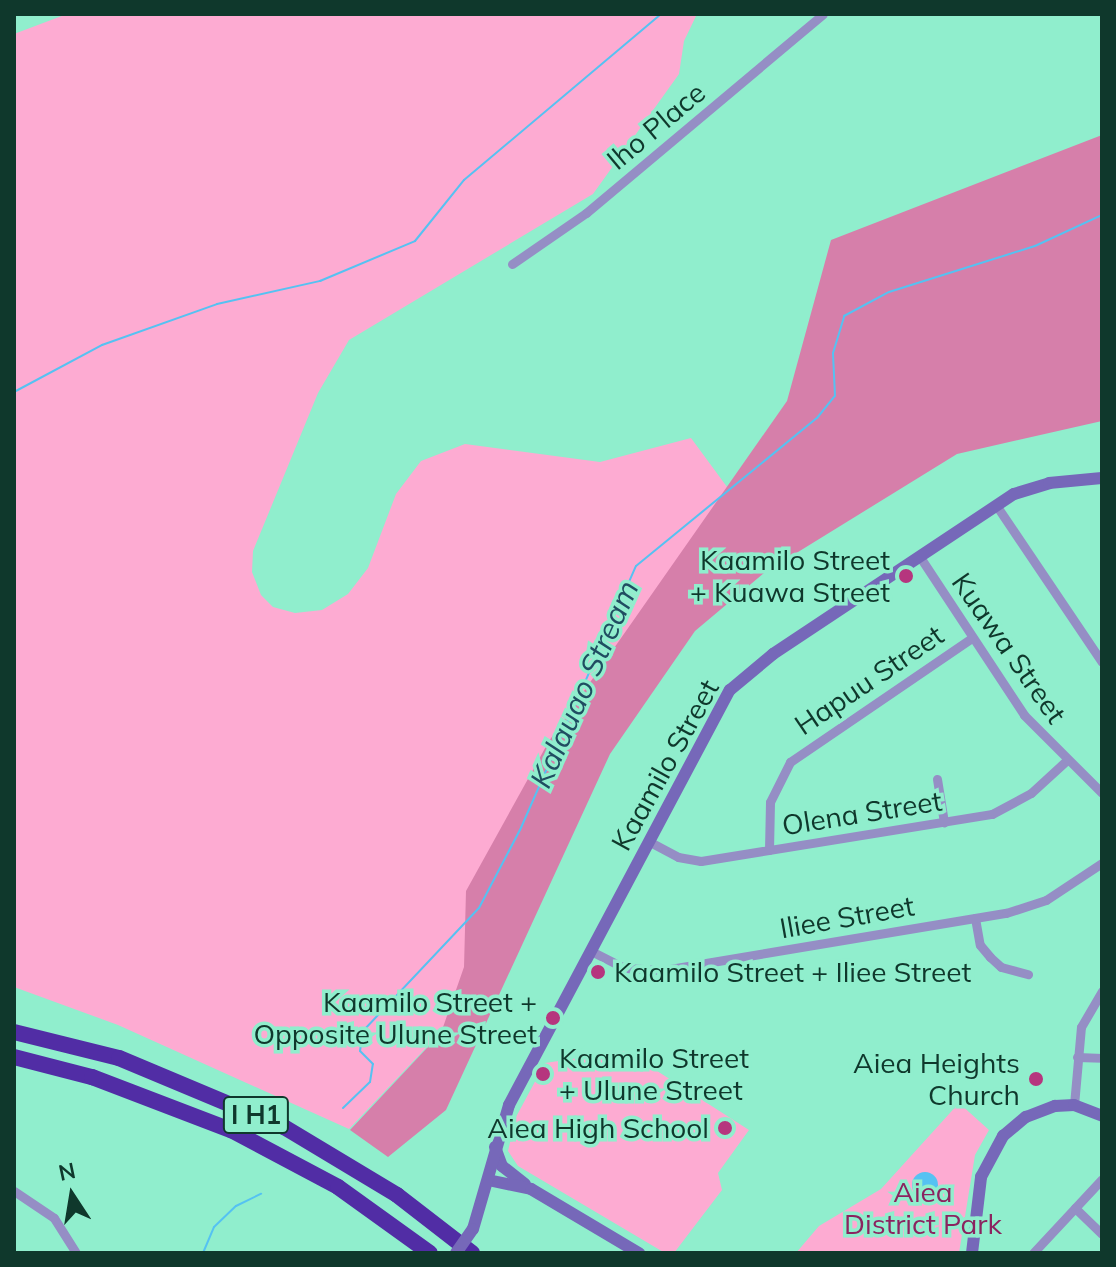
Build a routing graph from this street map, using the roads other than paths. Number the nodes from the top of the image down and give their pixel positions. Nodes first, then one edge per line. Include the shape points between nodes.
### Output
1 (823, 14) edge
2 (512, 264) dead end
3 (1102, 478) edge
4 (996, 505) junction
5 (920, 557) junction
6 (972, 638) junction
7 (1102, 662) edge
8 (1067, 760) junction
9 (937, 779) dead end
10 (1102, 793) edge
11 (944, 822) junction
12 (650, 842) junction
13 (769, 850) junction
14 (1102, 863) edge
15 (975, 918) junction
16 (591, 951) junction
17 (1028, 974) dead end
18 (1102, 991) edge
19 (14, 1032) edge
20 (14, 1057) edge
21 (1077, 1057) junction
22 (1102, 1058) edge
23 (1074, 1105) junction
24 (1102, 1116) edge
25 (494, 1144) junction
26 (1102, 1179) edge
27 (488, 1180) junction
28 (531, 1189) junction
29 (14, 1191) edge
30 (1075, 1208) junction
31 (1102, 1234) edge
32 (76, 1253) edge
33 (430, 1253) edge
34 (456, 1253) edge
35 (472, 1253) edge
36 (639, 1253) edge
37 (972, 1253) edge
38 (1033, 1253) edge

1 - 2 street, Iho Place via 586,213
3 - 4 street, Kaamilo Street via 1049,483
4 - 5 street, Kaamilo Street
4 - 7 street
5 - 6 street, Kuawa Street
5 - 12 street, Kaamilo Street via 773,654 730,690
6 - 8 street, Kuawa Street via 1030,722
6 - 13 street, Hapuu Street via 790,762 770,802
8 - 10 street, Kuawa Street
8 - 11 street, Olena Street via 1011,807
9 - 11 street
11 - 13 street, Olena Street
12 - 13 street, Olena Street via 678,857 701,861
12 - 16 street, Kaamilo Street
14 - 15 street, Iliee Street via 1046,900
15 - 16 street, Iliee Street via 664,970 624,968
15 - 17 street via 980,945 990,957 1001,967
16 - 25 street, Kaamilo Street via 509,1105
18 - 21 street via 1085,1012
19 - 35 highway, I H1 via 119,1058 284,1127 376,1181
20 - 33 highway, I H1 via 92,1077 231,1130 338,1187
21 - 22 street
21 - 23 street
23 - 24 street
23 - 37 street via 1026,1117 995,1146 981,1177
25 - 27 street, Kaamilo Street
25 - 28 street via 502,1166
26 - 30 street
27 - 28 street
27 - 34 street, Kaamilo Street, bridge via 473,1229
28 - 36 street
29 - 32 street via 54,1218
30 - 31 street
30 - 38 street

